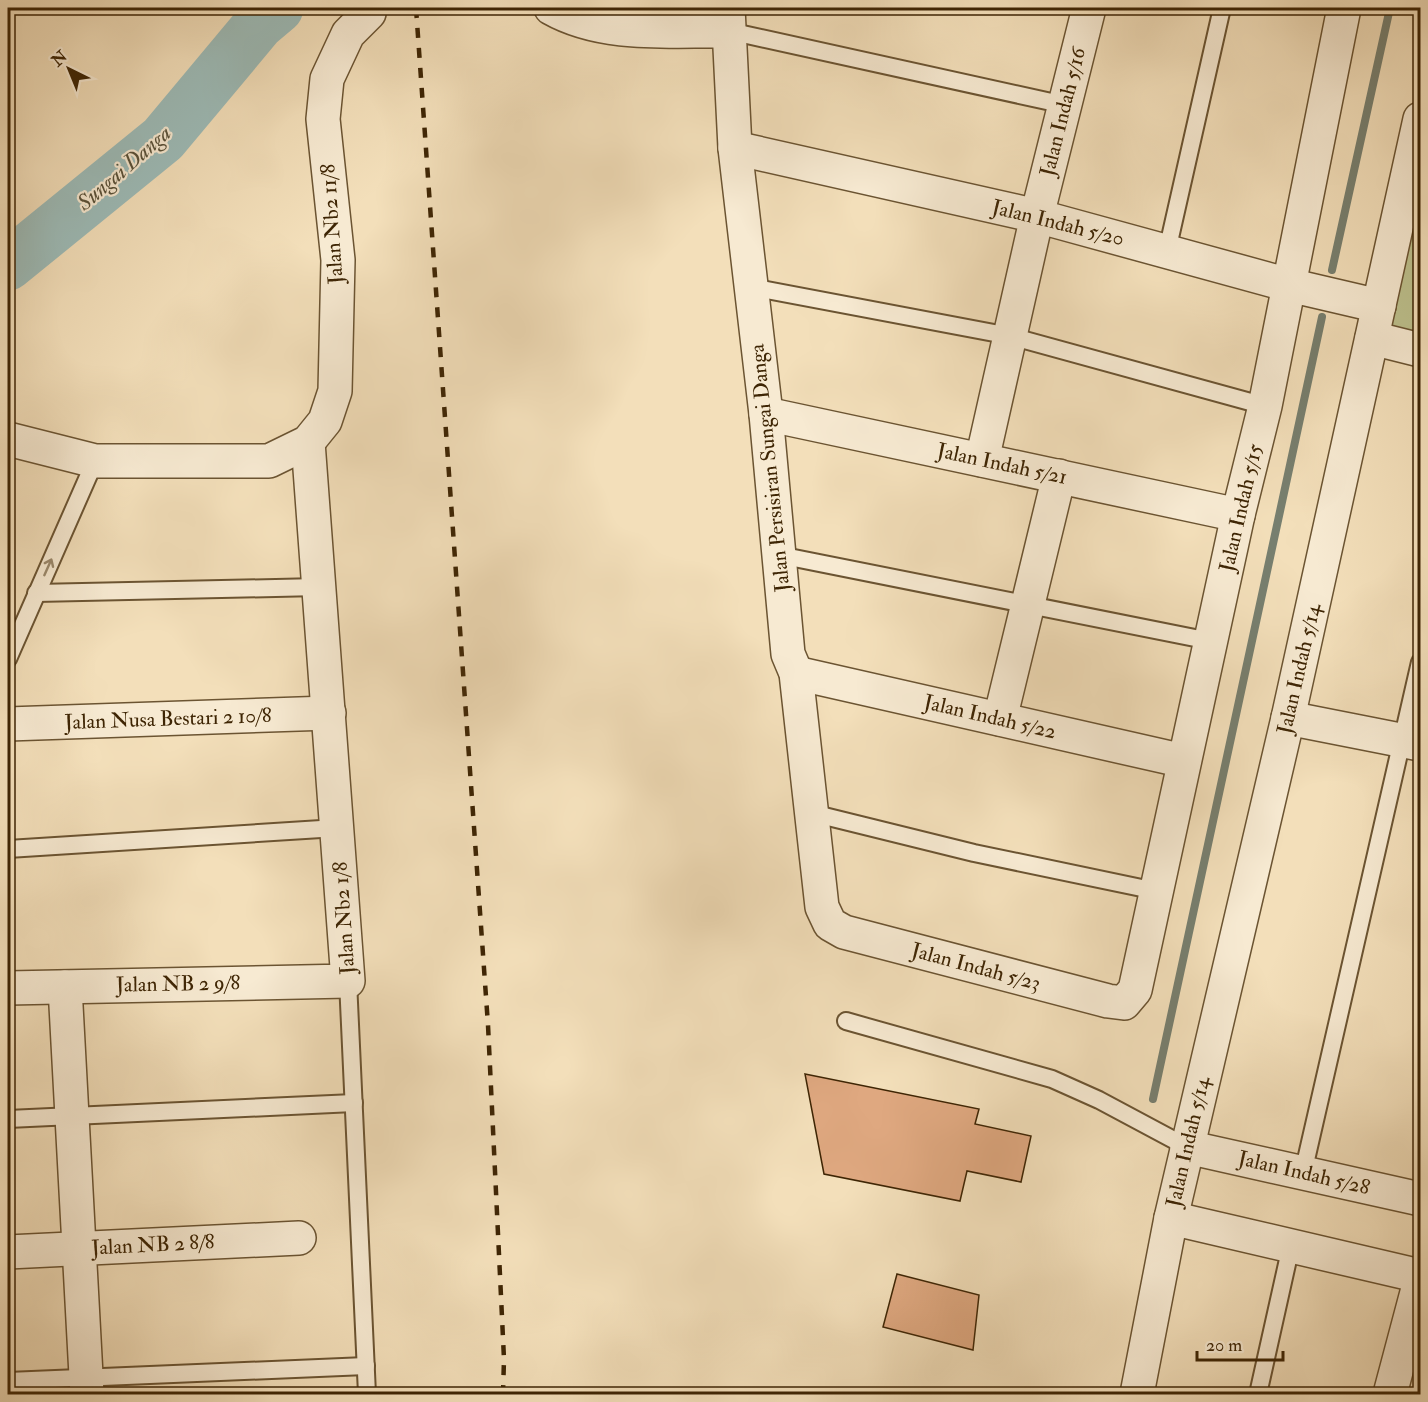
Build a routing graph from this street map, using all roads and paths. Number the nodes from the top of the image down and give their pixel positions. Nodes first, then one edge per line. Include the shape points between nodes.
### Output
1 (551, 8) edge
2 (1089, 8) edge
3 (1222, 8) edge
4 (1344, 8) edge
5 (369, 13) dead end
6 (729, 19) edge
7 (1065, 105) junction
8 (1420, 119) edge
9 (735, 148) junction
10 (1037, 216) junction
11 (1167, 251) junction
12 (1289, 285) junction
13 (751, 287) junction
14 (1379, 306) junction
15 (1010, 336) junction
16 (1372, 338) junction
17 (1420, 350) edge
18 (1265, 406) junction
19 (765, 414) junction
20 (8, 439) edge
21 (308, 442) junction
22 (982, 460) junction
23 (94, 461) junction
24 (1059, 476) junction
25 (1238, 516) junction
26 (779, 555) junction
27 (319, 587) junction
28 (36, 593) junction
29 (1029, 603) junction
30 (1210, 641) junction
31 (8, 659) edge
32 (1420, 662) edge
33 (796, 673) junction
34 (329, 713) junction
35 (1288, 718) junction
36 (1000, 719) junction
37 (8, 724) edge
38 (1412, 742) edge
39 (1184, 761) junction
40 (812, 813) junction
41 (337, 828) junction
42 (8, 849) edge
43 (1156, 891) junction
44 (830, 924) joint
45 (348, 981) junction
46 (65, 987) junction
47 (8, 988) edge
48 (1124, 1003) joint
49 (846, 1021) dead end
50 (354, 1103) junction
51 (72, 1116) junction
52 (8, 1119) edge
53 (1187, 1147) junction
54 (1303, 1173) junction
55 (1420, 1199) edge
56 (1171, 1218) junction
57 (299, 1238) dead end
58 (1291, 1246) junction
59 (79, 1249) junction
60 (8, 1252) edge
61 (1420, 1279) edge
62 (366, 1366) junction
63 (8, 1381) edge
64 (87, 1386) edge
65 (367, 1395) edge
66 (1137, 1395) edge
67 (1258, 1395) edge
68 (1390, 1395) edge

1 - 6 street via 622,30
2 - 7 street, Jalan Indah 5/16
3 - 11 lane
4 - 12 street, Jalan Indah 5/15
5 - 21 street, Jalan Nb2 11/8 via 348,34 327,79 323,119 338,260 336,391 325,421
6 - 7 lane
6 - 9 street, Jalan Persisiran Sungai Danga
7 - 10 street, Jalan Indah 5/16
8 - 14 street, Jalan Indah 5/14
9 - 10 street, Jalan Indah 5/20
9 - 13 street, Jalan Persisiran Sungai Danga
10 - 11 street, Jalan Indah 5/20
10 - 15 street, Jalan Indah 5/16
11 - 12 street, Jalan Indah 5/20
12 - 14 street, Jalan Indah 5/20
12 - 18 street, Jalan Indah 5/15
13 - 15 lane
13 - 19 street, Jalan Persisiran Sungai Danga
14 - 16 street, Jalan Indah 5/14
15 - 18 lane
15 - 22 street, Jalan Indah 5/16
16 - 17 street
16 - 35 street, Jalan Indah 5/14
18 - 25 street, Jalan Indah 5/15
19 - 22 street, Jalan Indah 5/21
19 - 26 street, Jalan Persisiran Sungai Danga
20 - 23 street
21 - 23 street via 269,461
21 - 27 street, Jalan Nb2 1/8
22 - 24 street, Jalan Indah 5/21
28 -> 23 lane
24 - 25 street, Jalan Indah 5/21
24 - 29 street
25 - 30 street, Jalan Indah 5/15
26 - 29 lane
26 - 33 street, Jalan Persisiran Sungai Danga via 788,654
27 - 28 lane
27 - 34 street, Jalan Nb2 1/8
28 - 31 lane
29 - 30 lane
29 - 36 street
30 - 39 street, Jalan Indah 5/15
32 - 38 lane
33 - 36 street, Jalan Indah 5/22
33 - 40 street, Jalan Persisiran Sungai Danga
34 - 37 street, Jalan Nusa Bestari 2 10/8
34 - 41 street, Jalan Nb2 1/8
35 - 38 street
35 - 53 street, Jalan Indah 5/14
36 - 39 street, Jalan Indah 5/22
38 - 54 lane
39 - 43 street, Jalan Indah 5/15
40 - 43 lane via 974,853
40 - 44 street, Jalan Persisiran Sungai Danga via 822,907
41 - 42 lane
41 - 45 street, Jalan Nb2 1/8
43 - 48 street, Jalan Indah 5/15 via 1135,990
44 - 48 street, Jalan Indah 5/23 via 844,932
45 - 46 street, Jalan NB 2 9/8
45 - 50 lane, Jalan Nb2 1/8
46 - 47 street, Jalan NB 2 9/8
46 - 51 street
49 - 53 lane via 1052,1079
50 - 51 lane
50 - 62 lane, Jalan Nb2 1/8
51 - 52 lane
51 - 59 street
53 - 54 street, Jalan Indah 5/28
53 - 56 street, Jalan Indah 5/14
54 - 55 street, Jalan Indah 5/28
56 - 58 street
56 - 66 street, Jalan Indah 5/14
57 - 59 street, Jalan NB 2 8/8
58 - 61 street
58 - 67 lane
59 - 60 street, Jalan NB 2 8/8
59 - 64 street
61 - 68 street
62 - 64 lane
62 - 65 lane, Jalan Nb2 1/8
63 - 64 lane

